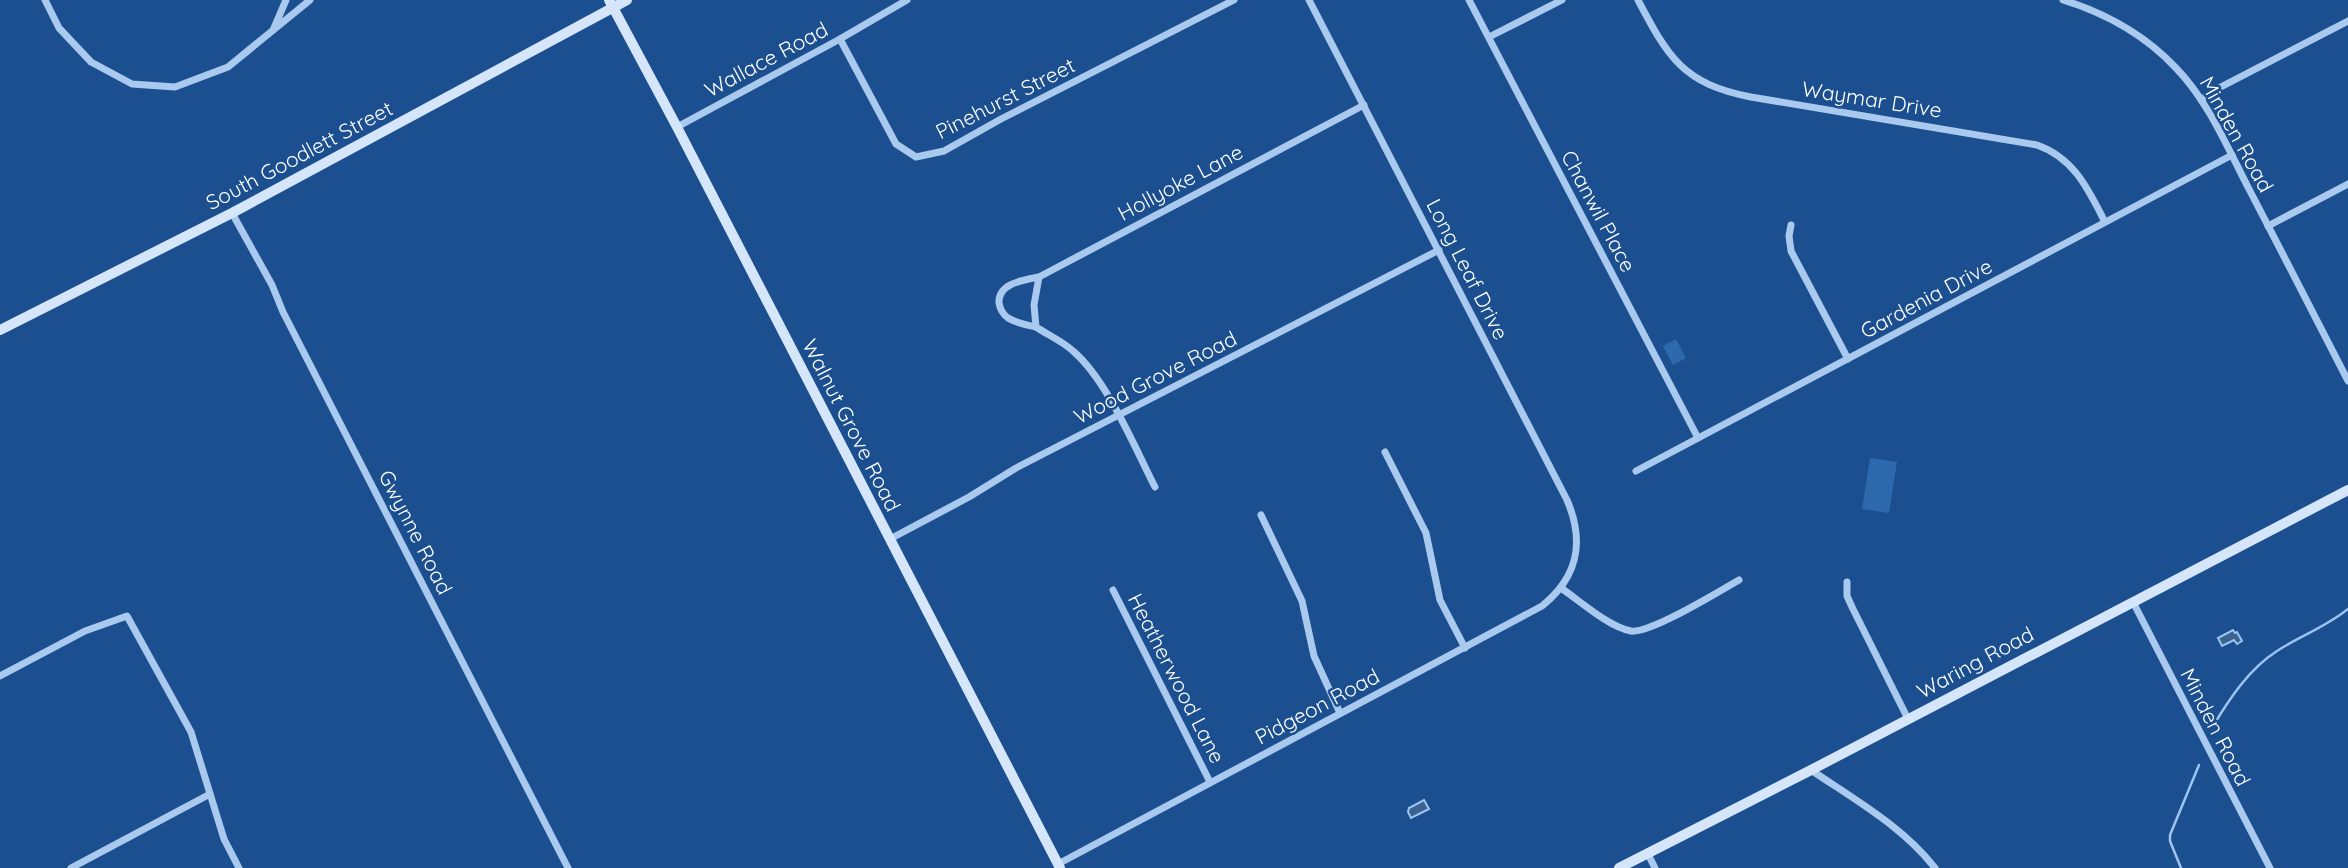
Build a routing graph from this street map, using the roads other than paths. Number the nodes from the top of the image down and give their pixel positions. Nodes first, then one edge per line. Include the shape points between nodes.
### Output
1 (45, 0) edge
2 (286, 0) edge
3 (310, 0) edge
4 (627, 0) edge
5 (907, 0) edge
6 (1234, 0) edge
7 (1309, 0) edge
8 (1469, 0) edge
9 (1562, 0) edge
10 (1638, 0) edge
11 (2063, 0) edge
12 (611, 4) edge
13 (2348, 21) edge
14 (271, 33) junction
15 (1489, 37) junction
16 (840, 39) junction
17 (2201, 100) junction
18 (1364, 105) junction
19 (677, 127) junction
20 (2232, 155) junction
21 (2348, 184) edge
22 (232, 213) junction
23 (2105, 222) junction
24 (1791, 225) dead end
25 (2268, 226) junction
26 (1439, 250) junction
27 (1039, 277) junction
28 (1036, 327) junction
29 (0, 330) edge
30 (1848, 359) junction
31 (2348, 381) edge
32 (1118, 416) junction
33 (1698, 438) junction
34 (1385, 452) dead end
35 (1636, 471) dead end
36 (1155, 487) dead end
37 (2348, 490) edge
38 (1261, 515) dead end
39 (890, 539) junction
40 (1574, 559) joint
41 (1740, 580) dead end
42 (1847, 582) dead end
43 (1561, 588) junction
44 (1113, 590) dead end
45 (2133, 602) junction
46 (1465, 648) junction
47 (0, 676) edge
48 (1340, 713) junction
49 (1908, 719) junction
50 (1811, 771) junction
51 (1210, 782) junction
52 (210, 793) junction
53 (1648, 854) junction
54 (1059, 866) edge
55 (71, 868) edge
56 (239, 868) edge
57 (568, 868) edge
58 (1619, 868) edge
59 (1655, 868) edge
60 (1935, 868) edge
61 (2270, 868) edge

1 - 14 street via 59,28 90,62 132,84 175,87 228,68
2 - 14 street
3 - 14 street
4 - 12 main road, South Goodlett Street
5 - 16 street, Wallace Road
6 - 16 street, Pinehurst Street via 944,151 916,157 896,144
7 - 18 street, Long Leaf Drive
8 - 15 street, Chanwil Place
9 - 15 street
10 - 23 street, Waymar Drive via 1671,57 1713,88 2037,145 2056,153 2074,169
11 - 17 street, Minden Road via 2136,34 2177,68
12 - 19 main road, Walnut Grove Road
12 - 22 main road, South Goodlett Street
13 - 17 street
15 - 33 street, Chanwil Place
16 - 19 street, Wallace Road
17 - 20 street, Minden Road
18 - 26 street, Long Leaf Drive
18 - 27 street, Hollyoke Lane
19 - 39 main road, Walnut Grove Road
20 - 23 street, Gardenia Drive
20 - 25 street, Minden Road
21 - 25 street
22 - 29 main road, South Goodlett Street
22 - 57 street, Gwynne Road
23 - 30 street, Gardenia Drive
24 - 30 street via 1791,251
25 - 31 street, Minden Road
26 - 32 street, Wood Grove Road
26 - 40 street, Long Leaf Drive via 1567,500 1577,531
27 - 28 street
27 - 28 street, Hollyoke Lane via 1007,286 999,305 1007,317
28 - 32 street via 1085,363
30 - 33 street, Gardenia Drive
32 - 36 street
32 - 39 street, Wood Grove Road
33 - 35 street, Gardenia Drive
34 - 46 street via 1426,533 1440,600
37 - 45 main road, Waring Road
38 - 48 street via 1300,594 1314,656
39 - 54 main road, Walnut Grove Road
40 - 43 street, Pidgeon Road
41 - 43 street via 1634,631 1609,621
42 - 49 street via 1847,596
43 - 46 street, Pidgeon Road via 1542,606
44 - 51 street, Heatherwood Lane
45 - 49 main road, Waring Road
45 - 61 street, Minden Road
46 - 48 street, Pidgeon Road
47 - 52 street via 85,631 127,616 191,732
48 - 51 street, Pidgeon Road
49 - 50 main road, Waring Road
50 - 53 main road, Waring Road
50 - 60 street via 1893,825
51 - 54 street, Pidgeon Road
52 - 55 street
52 - 56 street
53 - 58 main road, Waring Road
53 - 59 street

